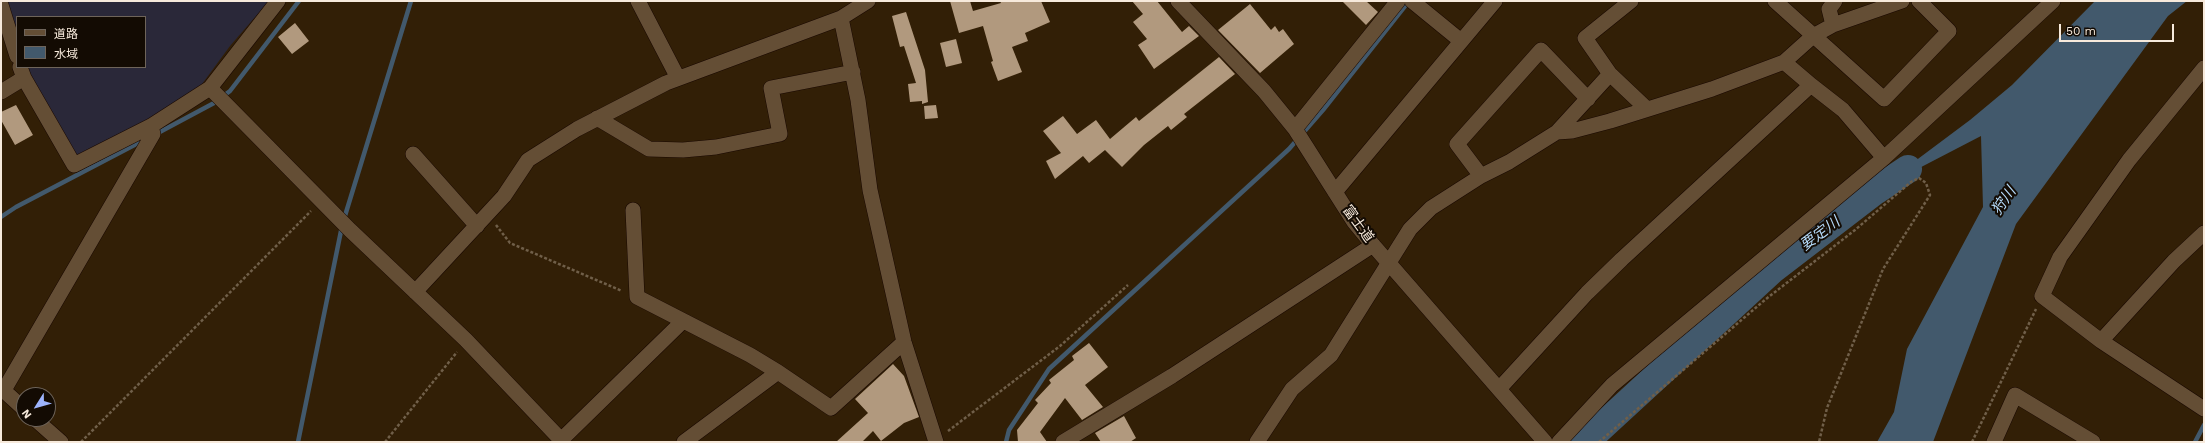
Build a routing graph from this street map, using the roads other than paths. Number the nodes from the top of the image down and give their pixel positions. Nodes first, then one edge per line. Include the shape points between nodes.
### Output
1 (278, 1) edge
2 (638, 1) edge
3 (868, 1) edge
4 (1178, 1) edge
5 (1398, 1) edge
6 (1412, 1) edge
7 (1495, 1) edge
8 (1631, 1) edge
9 (1774, 1) edge
10 (1836, 1) edge
11 (1902, 1) edge
12 (1919, 1) edge
13 (2053, 1) edge
14 (1, 5) edge
15 (841, 18) junction
16 (1833, 24) junction
17 (1813, 36) junction
18 (1461, 41) junction
19 (16, 53) edge
20 (1784, 62) junction
21 (2204, 68) edge
22 (22, 72) edge
23 (852, 72) junction
24 (1610, 74) junction
25 (678, 78) junction
26 (1811, 85) junction
27 (210, 88) junction
28 (1, 92) edge
29 (1588, 99) junction
30 (1646, 109) junction
31 (597, 118) junction
32 (151, 126) junction
33 (1295, 130) junction
34 (1557, 132) junction
35 (413, 154) dead end
36 (1884, 158) junction
37 (1481, 176) junction
38 (1335, 192) junction
39 (633, 210) dead end
40 (477, 226) junction
41 (2204, 234) edge
42 (1372, 245) junction
43 (1388, 262) junction
44 (415, 292) junction
45 (683, 321) junction
46 (2101, 341) junction
47 (904, 342) junction
48 (778, 372) junction
49 (2, 389) edge
50 (1499, 389) junction
51 (16, 402) edge
52 (2204, 409) edge
53 (44, 427) edge
54 (562, 441) edge
55 (937, 441) edge
56 (61, 442) edge
57 (684, 442) edge
58 (1064, 442) edge
59 (1257, 442) edge
60 (1545, 442) edge
61 (1559, 442) edge
62 (1994, 442) edge
63 (2093, 442) edge

1 - 27 street
2 - 25 street
3 - 15 street
4 - 33 street, 富士道 via 1264,91
5 - 33 street
6 - 18 street
7 - 18 street
8 - 24 street via 1585,38
9 - 17 street
10 - 16 street via 1829,9
11 - 16 street
12 - 17 street via 1949,31 1884,99
13 - 36 street
14 - 19 street
15 - 23 street
15 - 25 street
16 - 17 street
17 - 20 street
18 - 38 street
20 - 26 street
20 - 30 street via 1712,89
21 - 46 street via 2129,160 2060,257 2042,296
22 - 28 street
22 - 32 street via 74,165
23 - 31 street via 771,88 780,134 716,147 683,150 649,149
23 - 47 street via 870,190
24 - 29 street
24 - 30 street
25 - 31 street
26 - 36 street via 1843,110
26 - 50 street via 1587,292
27 - 32 street
27 - 44 street
29 - 34 street
29 - 37 street via 1541,50 1457,144
30 - 34 street via 1580,129
31 - 40 street via 528,160 504,196
32 - 49 street via 153,134
33 - 38 street, 富士道
34 - 37 street
35 - 40 street
36 - 61 street via 1612,385
37 - 43 street via 1431,208 1410,228
38 - 42 street, 富士道
39 - 45 street via 637,297
40 - 44 street
41 - 46 street via 2174,262
42 - 43 street, 富士道
42 - 58 street via 1172,376
43 - 50 street, 富士道
43 - 59 street via 1331,355 1292,389
44 - 54 street via 466,340
45 - 48 street
45 - 54 street
46 - 52 street
47 - 48 street via 831,408
47 - 55 street
48 - 57 street
49 - 51 street
50 - 60 street, 富士道
53 - 56 street
62 - 63 street via 2016,394

